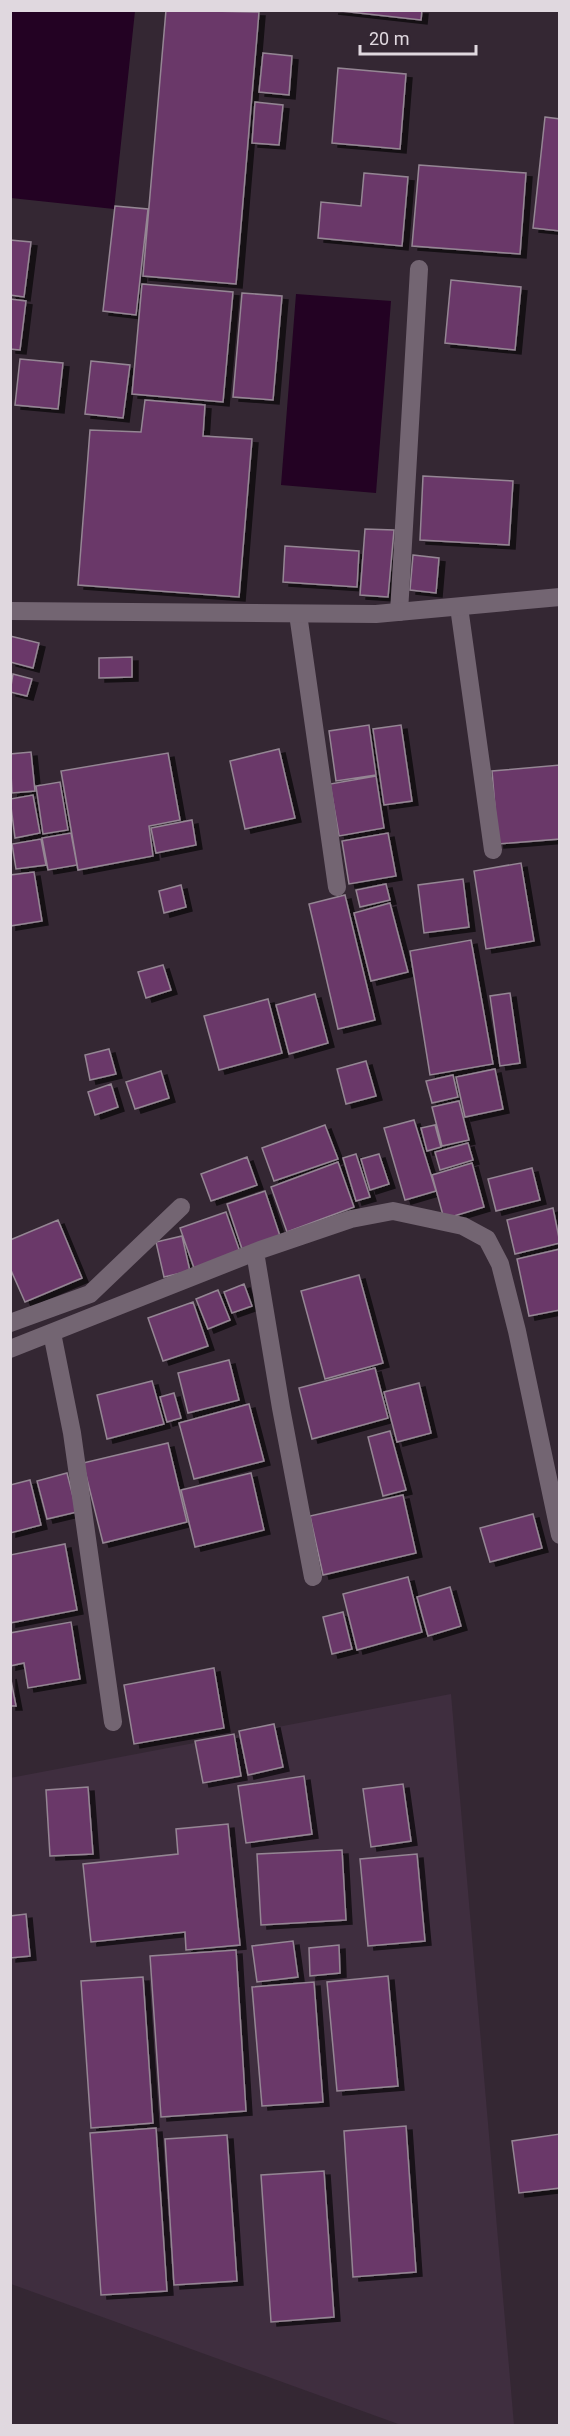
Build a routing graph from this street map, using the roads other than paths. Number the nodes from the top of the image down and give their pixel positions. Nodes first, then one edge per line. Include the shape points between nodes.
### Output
1 (419, 269) dead end
2 (560, 597) edge
3 (459, 607) junction
4 (10, 610) edge
5 (399, 612) junction
6 (298, 614) junction
7 (494, 850) dead end
8 (337, 887) dead end
9 (181, 1207) dead end
10 (255, 1252) junction
11 (10, 1323) edge
12 (52, 1333) junction
13 (10, 1349) edge
14 (560, 1535) edge
15 (313, 1577) dead end
16 (113, 1722) dead end

1 - 5 street
2 - 3 street
3 - 5 street
3 - 7 street
4 - 6 street
5 - 6 street
6 - 8 street
9 - 11 street via 90,1294
10 - 12 street
10 - 14 street via 351,1219 393,1212 463,1226 487,1239 500,1264 517,1331
10 - 15 street
12 - 13 street
12 - 16 street via 72,1433

